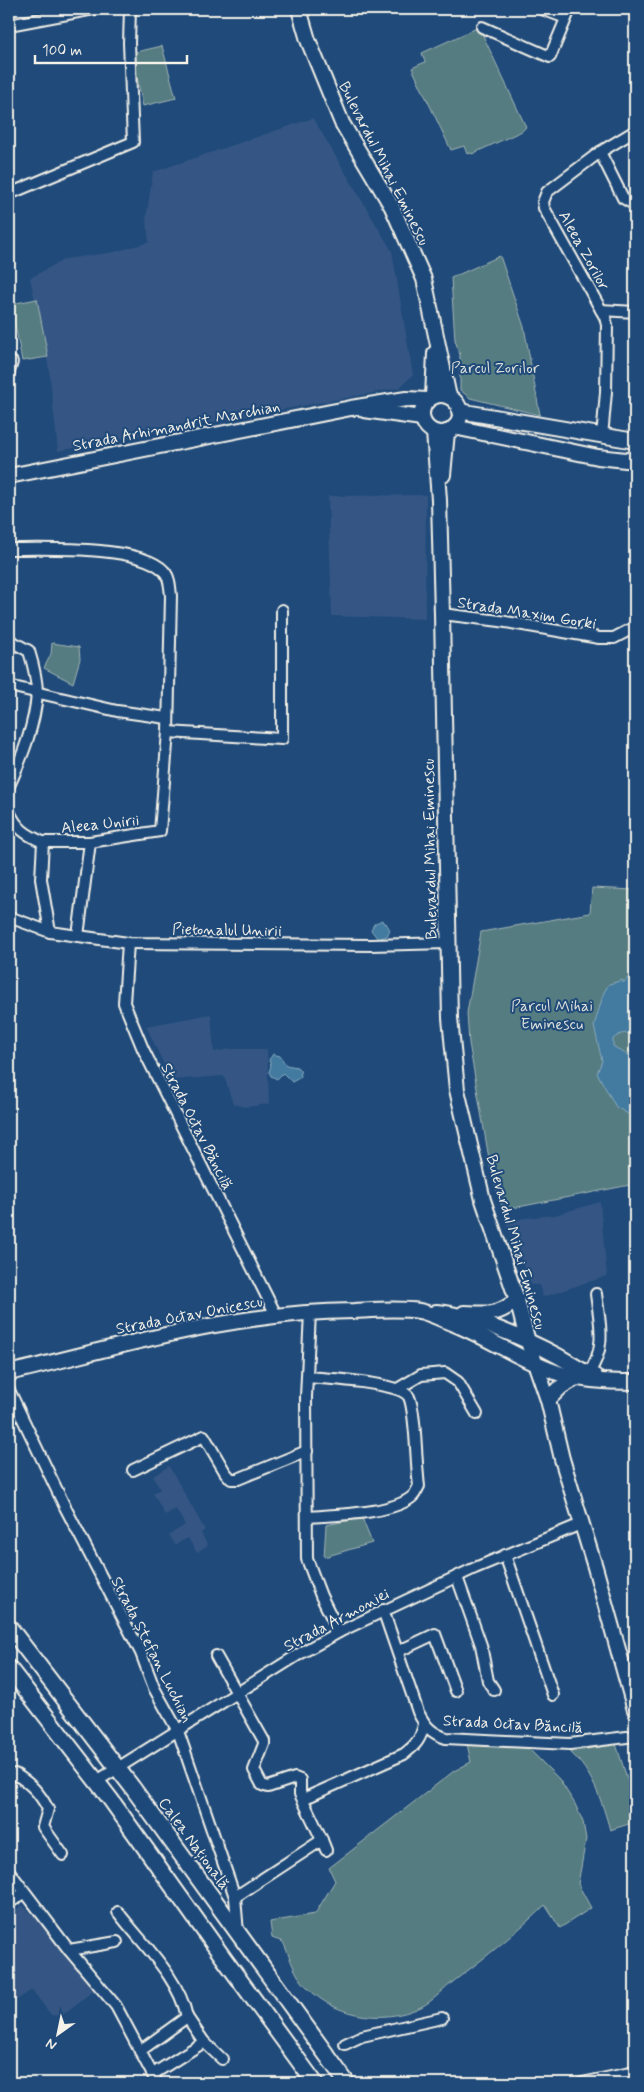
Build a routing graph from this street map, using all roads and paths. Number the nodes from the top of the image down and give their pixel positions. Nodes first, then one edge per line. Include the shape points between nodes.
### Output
1 (94, 9) edge
2 (130, 9) edge
3 (299, 9) edge
4 (542, 9) edge
5 (568, 13) edge
6 (9, 25) edge
7 (482, 27) dead end
8 (635, 131) edge
9 (600, 152) junction
10 (9, 194) edge
11 (635, 205) edge
12 (601, 310) junction
13 (635, 312) edge
14 (436, 335) junction
15 (12, 362) dead end
16 (9, 372) edge
17 (449, 397) junction
18 (430, 399) junction
19 (351, 408) junction
20 (459, 411) junction
21 (422, 418) junction
22 (445, 431) junction
23 (602, 437) junction
24 (635, 441) edge
25 (635, 461) edge
26 (9, 476) edge
27 (9, 549) edge
28 (282, 610) dead end
29 (442, 614) junction
30 (635, 628) edge
31 (9, 640) edge
32 (9, 686) edge
33 (37, 692) junction
34 (167, 718) junction
35 (168, 732) junction
36 (9, 786) edge
37 (9, 811) edge
38 (43, 842) junction
39 (90, 842) junction
40 (9, 917) edge
41 (50, 932) junction
42 (78, 936) junction
43 (128, 943) junction
44 (448, 943) junction
45 (596, 1294) dead end
46 (517, 1300) junction
47 (419, 1311) junction
48 (310, 1312) junction
49 (453, 1313) junction
50 (276, 1315) junction
51 (528, 1342) junction
52 (535, 1364) junction
53 (9, 1373) edge
54 (582, 1376) junction
55 (308, 1377) junction
56 (635, 1382) edge
57 (399, 1388) junction
58 (9, 1390) edge
59 (548, 1400) junction
60 (477, 1414) dead end
61 (307, 1451) junction
62 (133, 1470) dead end
63 (307, 1516) junction
64 (581, 1524) junction
65 (506, 1555) junction
66 (457, 1577) junction
67 (383, 1610) junction
68 (9, 1627) edge
69 (339, 1632) junction
70 (399, 1652) junction
71 (216, 1656) dead end
72 (9, 1668) edge
73 (494, 1690) dead end
74 (456, 1691) dead end
75 (237, 1694) junction
76 (553, 1695) dead end
77 (635, 1710) edge
78 (424, 1724) junction
79 (178, 1731) junction
80 (635, 1736) edge
81 (118, 1768) junction
82 (9, 1777) edge
83 (97, 1781) junction
84 (303, 1799) junction
85 (63, 1856) dead end
86 (9, 1871) edge
87 (24, 1893) junction
88 (235, 1897) junction
89 (9, 1903) edge
90 (118, 1912) dead end
91 (238, 1934) junction
92 (117, 1942) dead end
93 (69, 1950) junction
94 (187, 2017) junction
95 (442, 2018) dead end
96 (204, 2042) junction
97 (344, 2044) dead end
98 (140, 2051) junction
99 (222, 2059) dead end
100 (635, 2072) edge
101 (155, 2079) edge
102 (315, 2083) edge
103 (347, 2083) edge
104 (582, 2083) edge

1 - 6 street
2 - 10 street via 133,142
3 - 14 main road, Bulevardul Mihai Eminescu via 308,40 342,123 406,236 424,279
4 - 5 street
5 - 7 street via 550,56
8 - 9 street, Aleea Zorilor
9 - 11 street via 624,198
9 - 12 street, Aleea Zorilor via 547,192 543,202
12 - 13 street, Aleea Zorilor
12 - 23 street, Aleea Zorilor via 608,325
14 - 17 main road, Bulevardul Mihai Eminescu
14 - 18 main road, Bulevardul Mihai Eminescu
15 - 16 street
17 - 18 main road
17 - 20 main road
18 - 19 main road, Strada Arhimandrit Marchian via 406,399
18 - 21 main road via 424,406
19 - 21 main road, Strada Arhimandrit Marchian
19 - 26 main road, Strada Arhimandrit Marchian
20 - 22 main road via 458,422
20 - 23 main road
21 - 22 main road via 427,427
22 - 25 main road
22 - 29 main road, Bulevardul Mihai Eminescu via 439,500
23 - 24 main road
27 - 34 street via 122,552 155,564 165,572 171,596
28 - 35 street via 282,739
29 - 30 street, Strada Maxim Gorki via 599,638 614,638
29 - 44 main road, Bulevardul Mihai Eminescu
31 - 33 street via 29,650
32 - 33 street
33 - 34 street via 118,711
33 - 36 street via 31,728
34 - 35 street
35 - 39 street, Aleea Unirii via 160,831
37 - 38 street, Aleea Unirii via 13,822 25,834
38 - 39 street, Aleea Unirii
38 - 41 street, Aleea Unirii via 41,879
39 - 42 street
40 - 41 street, Pietonalul Unirii
41 - 42 street, Pietonalul Unirii
42 - 43 street, Pietonalul Unirii
43 - 44 street, Pietonalul Unirii
43 - 50 street, Strada Octav Băncilă via 124,1003 142,1049
44 - 46 main road, Bulevardul Mihai Eminescu via 450,1018 457,1090 483,1200
45 - 54 street via 602,1344 595,1365
46 - 49 main road via 497,1313
46 - 51 main road, Bulevardul Mihai Eminescu
47 - 48 main road, Strada Octav Onicescu
47 - 49 main road
47 - 52 main road, Strada Octav Onicescu via 470,1330
48 - 50 main road, Strada Octav Onicescu
48 - 55 street
49 - 51 main road
50 - 53 main road, Strada Octav Onicescu via 172,1332
51 - 52 main road, Bulevardul Mihai Eminescu
51 - 54 main road via 558,1356
52 - 54 main road, Strada Octav Onicescu
52 - 59 main road, Bulevardul Mihai Eminescu
54 - 56 main road
54 - 59 main road via 560,1387
55 - 57 street
55 - 61 street
57 - 60 street via 421,1375 446,1372 458,1382
57 - 63 street via 408,1396 413,1416 419,1486 414,1495 401,1503 365,1512
58 - 79 street, Strada Ștefan Luchian via 60,1499
59 - 64 main road, Bulevardul Mihai Eminescu
61 - 62 street via 232,1479 224,1472 204,1436
61 - 63 street
63 - 69 street via 306,1558
64 - 65 street, Strada Armoniei
64 - 77 main road, Bulevardul Mihai Eminescu
65 - 66 street, Strada Armoniei
65 - 76 street
66 - 67 street, Strada Armoniei
66 - 73 street via 481,1645 488,1681
67 - 69 street, Strada Armoniei
67 - 70 street, Strada Octav Băncilă
68 - 81 main road, Calea Națională
69 - 75 street, Strada Armoniei
70 - 74 street via 435,1634
70 - 78 street, Strada Octav Băncilă
71 - 75 street
72 - 83 main road
75 - 79 street, Strada Armoniei
75 - 84 street via 264,1744 254,1770 262,1785 268,1788 295,1778 300,1780
78 - 80 street, Strada Octav Băncilă via 434,1734 446,1738 570,1744
78 - 84 street via 417,1744 404,1754
79 - 81 street, Strada Armoniei
79 - 88 street, Strada Ștefan Luchian
81 - 83 street, Strada Armoniei
81 - 91 main road, Calea Națională
82 - 85 street via 15,1774 40,1794 48,1809 43,1827
83 - 102 main road
84 - 88 street via 324,1845
86 - 87 street
87 - 89 street
87 - 93 street
88 - 91 street, Strada Ștefan Luchian
90 - 94 street via 169,1976
91 - 103 main road, Calea Națională
92 - 93 street
93 - 98 street via 116,2006
94 - 96 street
94 - 98 street
95 - 97 street via 362,2036
96 - 99 street
96 - 101 street
98 - 101 street
100 - 104 street

